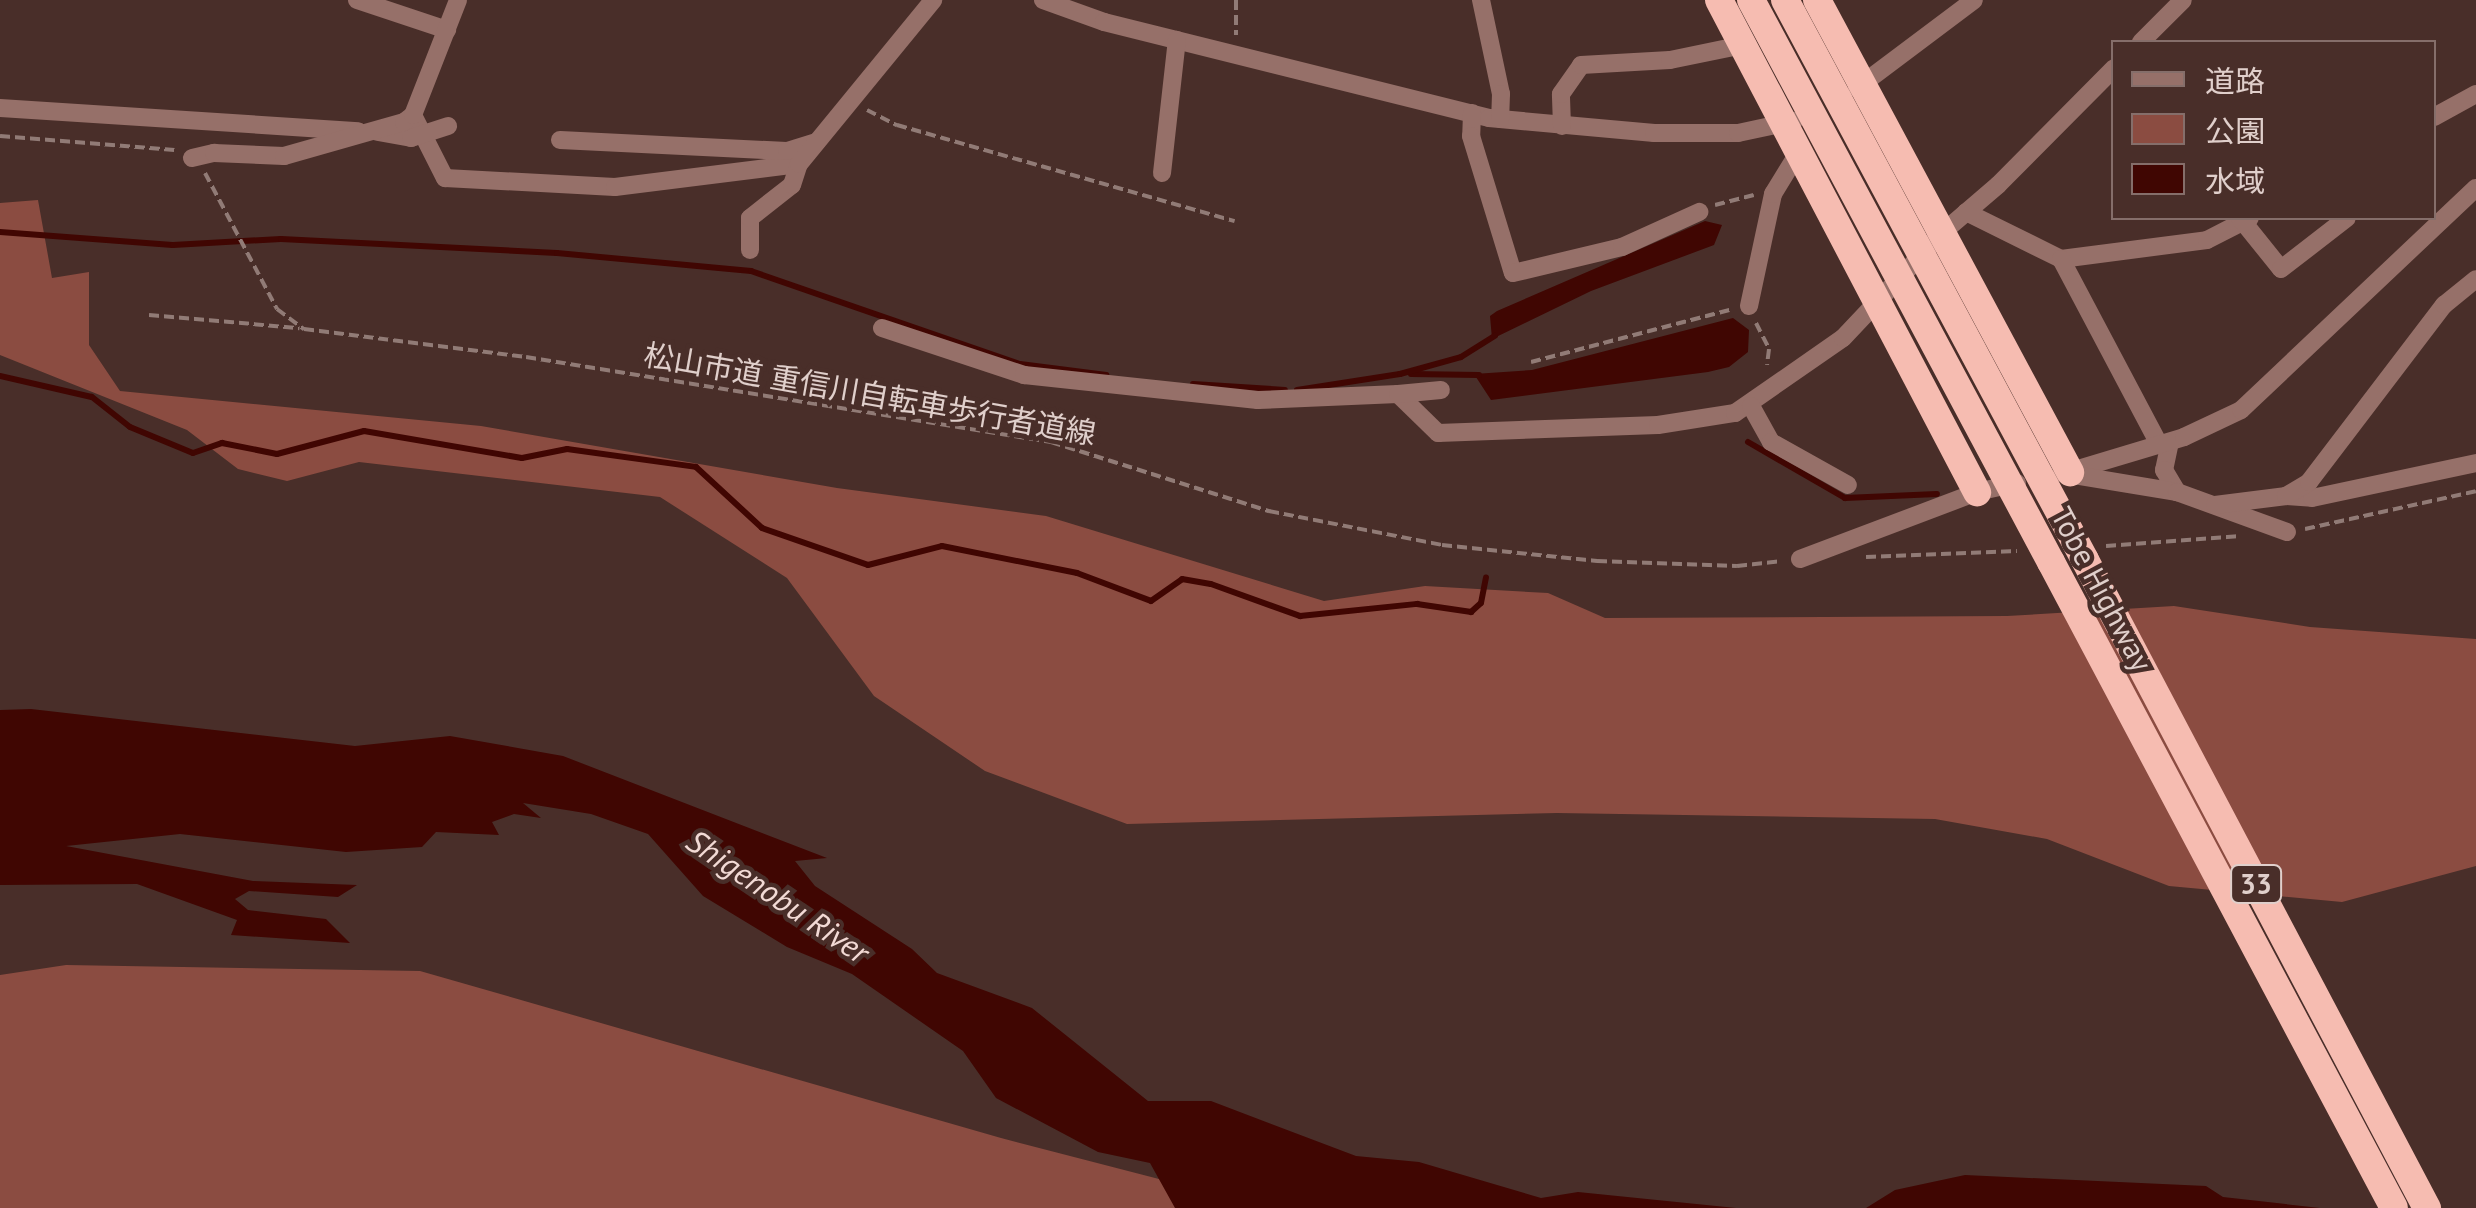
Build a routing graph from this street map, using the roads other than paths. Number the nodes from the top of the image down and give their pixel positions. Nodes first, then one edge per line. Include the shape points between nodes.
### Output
1 (357, 0) edge
2 (458, 0) edge
3 (933, 0) edge
4 (1043, 0) edge
5 (1481, 0) edge
6 (1719, 0) edge
7 (1751, 0) edge
8 (1784, 0) edge
9 (1817, 0) edge
10 (1974, 0) edge
11 (2183, 0) edge
12 (1948, 8) edge
13 (447, 30) junction
14 (1177, 40) junction
15 (2144, 40) edge
16 (1743, 44) junction
17 (2111, 71) edge
18 (1862, 86) junction
19 (2476, 94) edge
20 (0, 108) edge
21 (1472, 113) junction
22 (2436, 115) edge
23 (414, 116) junction
24 (1500, 119) junction
25 (448, 126) dead end
26 (1562, 126) junction
27 (358, 131) junction
28 (378, 132) junction
29 (425, 134) junction
30 (1793, 138) junction
31 (560, 140) dead end
32 (818, 141) junction
33 (192, 158) road end
34 (799, 164) junction
35 (1162, 172) dead end
36 (2476, 188) edge
37 (1699, 212) road end
38 (1966, 212) junction
39 (2242, 220) edge
40 (2245, 220) edge
41 (2344, 220) edge
42 (1942, 233) junction
43 (750, 250) dead end
44 (2061, 260) junction
45 (2476, 280) edge
46 (1880, 300) junction
47 (1750, 306) road end
48 (882, 328) dead end
49 (1441, 390) dead end
50 (1398, 394) junction
51 (1757, 402) junction
52 (2164, 442) junction
53 (2476, 463) edge
54 (2070, 472) junction
55 (1848, 485) dead end
56 (1977, 492) junction
57 (2177, 492) junction
58 (2286, 496) junction
59 (2214, 506) junction
60 (2288, 532) road end
61 (1800, 559) road end
62 (2394, 1208) edge
63 (2427, 1208) edge

1 - 13 street
2 - 13 street
3 - 32 street
4 - 14 street
5 - 24 street
6 - 16 highway
7 - 62 highway, Tobe Highway / 33, bridge
8 - 63 highway, Tobe Highway / 33, bridge
9 - 18 highway
10 - 12 street
11 - 15 street
12 - 18 street
13 - 23 street
14 - 21 street
14 - 35 street
16 - 26 street via 1670,60 1581,66 1561,94
16 - 30 highway
17 - 38 street
18 - 30 street
18 - 42 highway
19 - 22 street
20 - 27 street
21 - 24 street
21 - 37 street via 1471,136 1514,273 1622,247
23 - 28 street
23 - 29 street
24 - 26 street
25 - 29 street
26 - 30 street
27 - 28 street
27 - 33 street via 284,156
28 - 29 street
29 - 34 street via 445,178 615,187
30 - 46 highway
30 - 47 street via 1773,194
31 - 32 street via 787,151
32 - 34 street
34 - 43 street via 792,184 750,218
36 - 52 street via 2270,387 2240,410
38 - 42 street
38 - 44 street
39 - 44 street via 2207,240
40 - 41 street via 2281,269
42 - 46 street
42 - 54 highway
44 - 52 street
45 - 58 street via 2444,306 2309,482
46 - 51 street via 1843,338
46 - 56 highway
48 - 50 street via 1024,375 1258,400
49 - 50 street
50 - 51 street via 1438,433 1658,425
51 - 55 street via 1772,442
52 - 54 street
52 - 57 street via 2164,470
53 - 58 street via 2312,498
54 - 56 street
54 - 57 street
56 - 61 street
57 - 59 street
58 - 59 street
59 - 60 street

